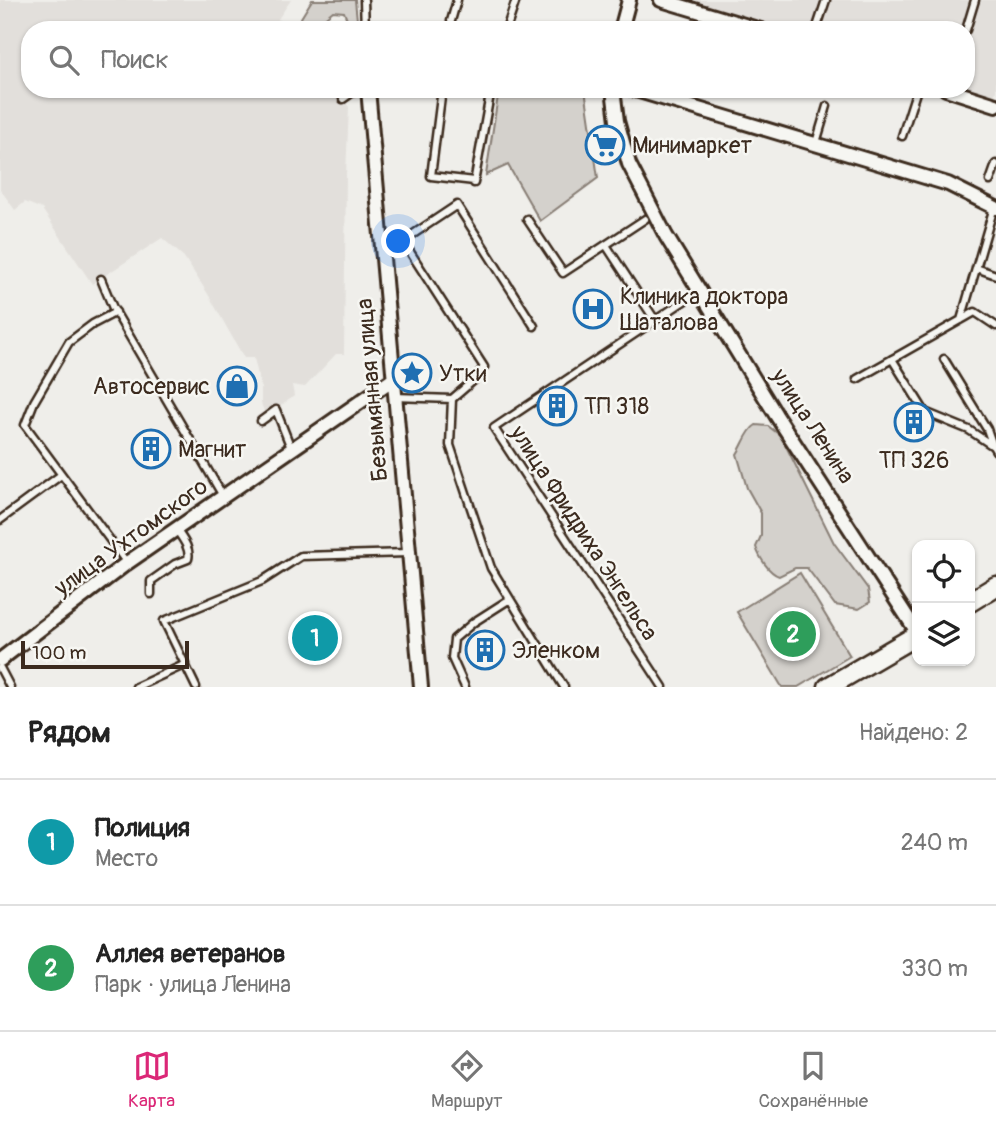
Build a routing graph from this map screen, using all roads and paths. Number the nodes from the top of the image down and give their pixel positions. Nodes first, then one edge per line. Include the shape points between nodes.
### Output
1 (364, 0) edge
2 (457, 0) edge
3 (516, 0) edge
4 (629, 0) edge
5 (661, 0) edge
6 (826, 0) edge
7 (975, 0) edge
8 (365, 21) edge
9 (451, 21) dead end
10 (509, 21) edge
11 (623, 21) edge
12 (720, 21) edge
13 (819, 21) edge
14 (968, 21) edge
15 (369, 98) edge
16 (441, 98) edge
17 (489, 98) edge
18 (614, 98) edge
19 (663, 98) edge
20 (914, 98) edge
21 (974, 98) edge
22 (996, 105) edge
23 (827, 106) dead end
24 (902, 136) dead end
25 (816, 143) junction
26 (996, 164) edge
27 (990, 181) dead end
28 (995, 207) edge
29 (527, 219) dead end
30 (645, 219) dead end
31 (403, 241) junction
32 (380, 242) junction
33 (606, 245) junction
34 (975, 268) junction
35 (996, 275) edge
36 (101, 279) dead end
37 (699, 291) junction
38 (116, 312) junction
39 (655, 320) junction
40 (961, 320) junction
41 (534, 326) dead end
42 (996, 326) edge
43 (892, 359) junction
44 (944, 359) dead end
45 (857, 379) dead end
46 (392, 380) junction
47 (394, 397) junction
48 (452, 399) junction
49 (261, 421) dead end
50 (291, 448) junction
51 (994, 449) edge
52 (61, 475) junction
53 (223, 496) junction
54 (0, 520) edge
55 (176, 528) junction
56 (408, 553) junction
57 (127, 563) junction
58 (996, 586) edge
59 (151, 594) dead end
60 (510, 599) junction
61 (975, 599) edge
62 (912, 625) edge
63 (912, 636) edge
64 (0, 660) edge
65 (186, 664) junction
66 (0, 668) edge
67 (10, 687) edge
68 (136, 687) edge
69 (196, 687) edge
70 (421, 687) edge
71 (465, 687) edge
72 (565, 687) edge
73 (663, 687) edge
74 (828, 687) edge

1 - 8 lane
2 - 9 lane
3 - 10 lane
4 - 11 street
5 - 12 street
6 - 13 lane
7 - 14 lane
15 - 32 street, Безымянная улица
16 - 17 lane via 431,176 474,182
18 - 37 street, улица Ленина via 629,164
19 - 25 street
20 - 24 lane
21 - 22 street
23 - 25 lane
25 - 28 street via 948,184
26 - 27 lane
28 - 34 lane
29 - 33 lane via 563,273
30 - 33 lane
31 - 32 lane
31 - 41 lane via 457,205
31 - 48 lane via 484,367
32 - 46 street, Безымянная улица
33 - 39 lane
34 - 35 lane
34 - 40 lane
36 - 38 lane
37 - 39 lane, улица Фридриха Энгельса
37 - 62 street, улица Ленина
38 - 52 lane via 69,342 25,425
38 - 53 lane
39 - 73 lane, улица Фридриха Энгельса via 495,428
40 - 42 lane via 975,312
40 - 43 lane
43 - 45 lane
43 - 51 lane via 925,412 969,430
44 - 51 lane via 987,429
46 - 47 street, Безымянная улица
46 - 50 street, улица Ухтомского
47 - 48 lane
47 - 56 street, Безымянная улица
48 - 60 lane via 450,445 491,568
49 - 50 lane via 276,410
50 - 53 street, улица Ухтомского
52 - 54 lane
52 - 57 lane
53 - 55 street, улица Ухтомского
55 - 57 street, улица Ухтомского
55 - 59 lane via 190,554 151,581
56 - 65 lane via 301,556 262,581 164,621
56 - 70 street, Безымянная улица
57 - 64 street, улица Ухтомского
58 - 61 street
60 - 71 lane via 454,639 452,658
60 - 72 lane
63 - 74 street, улица Ленина
65 - 68 lane
65 - 69 lane
66 - 67 lane

